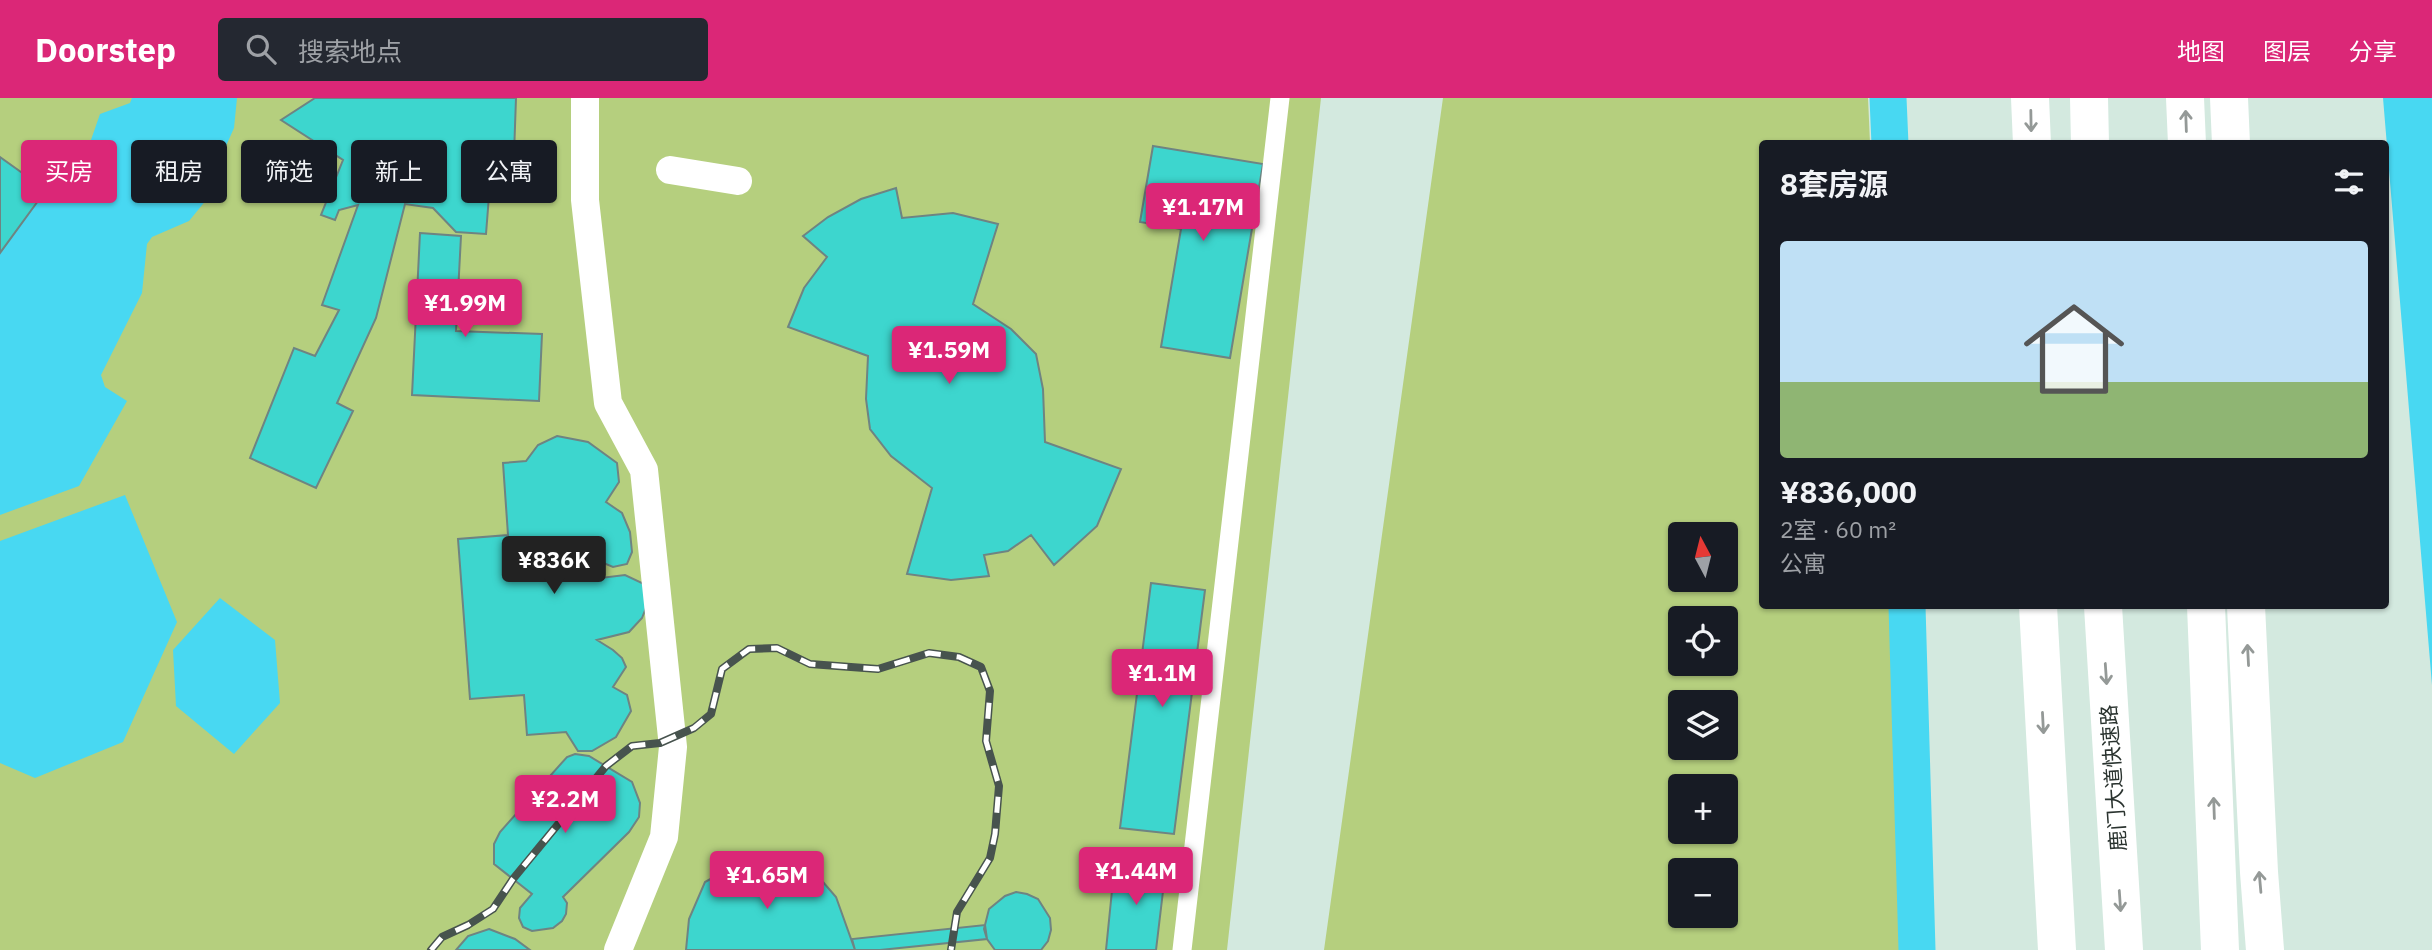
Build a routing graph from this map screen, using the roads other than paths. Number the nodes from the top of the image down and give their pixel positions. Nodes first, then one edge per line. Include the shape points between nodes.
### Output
1 (585, 98) edge
2 (1280, 98) edge
3 (2030, 98) edge
4 (2089, 98) edge
5 (2185, 98) edge
6 (2229, 98) edge
7 (2032, 140) edge
8 (2090, 140) edge
9 (2187, 140) edge
10 (2231, 140) edge
11 (670, 170) dead end
12 (738, 181) dead end
13 (2038, 609) edge
14 (2103, 609) edge
15 (2206, 609) edge
16 (2246, 609) edge
17 (618, 950) edge
18 (1182, 950) edge
19 (2057, 950) edge
20 (2124, 950) edge
21 (2220, 950) edge
22 (2266, 950) edge

1 - 17 street via 585,200 608,403 644,470 673,747 664,838
2 - 18 lane
3 -> 7 main road
4 - 8 main road
9 -> 5 main road
6 - 10 main road
11 - 12 street
13 -> 19 main road
14 -> 20 main road, 鹿门大道快速路
21 -> 15 main road
22 -> 16 main road

